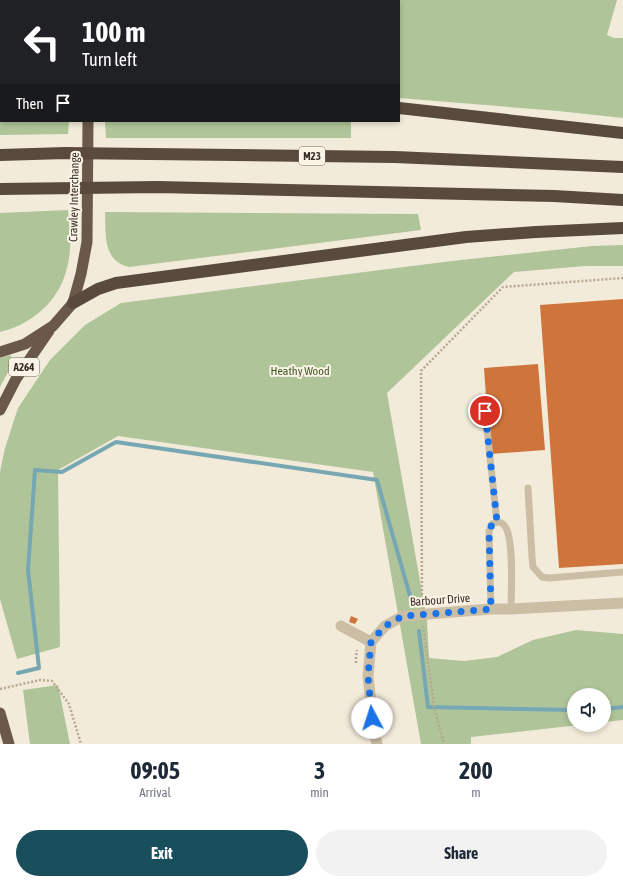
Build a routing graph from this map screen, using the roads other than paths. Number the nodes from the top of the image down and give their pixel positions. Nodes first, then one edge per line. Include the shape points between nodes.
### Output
1 (400, 108) edge
2 (88, 122) edge
3 (623, 133) edge
4 (0, 155) edge
5 (623, 167) edge
6 (0, 189) edge
7 (623, 200) edge
8 (623, 228) edge
9 (73, 303) junction
10 (52, 326) junction
11 (0, 352) edge
12 (0, 410) edge
13 (485, 411) dead end
14 (528, 488) dead end
15 (497, 522) junction
16 (623, 572) edge
17 (623, 603) edge
18 (491, 609) junction
19 (511, 609) junction
20 (342, 626) dead end
21 (366, 640) junction
22 (0, 713) edge
23 (9, 744) edge
24 (377, 744) edge

1 - 3 highway
2 - 9 highway, Crawley Interchange via 87,242
4 - 5 highway, M23 via 65,153 396,157
6 - 7 highway via 158,187 554,196
8 - 9 highway via 466,237 116,283 98,289
9 - 10 highway, Crawley Interchange
10 - 11 highway, Crawley Interchange via 25,344
10 - 12 highway, A264 via 16,379
13 - 15 lane
14 - 16 lane via 533,567 542,577
15 - 18 lane via 492,524 489,532
15 - 19 lane via 502,523 509,536
17 - 19 street, Barbour Drive
18 - 19 street, Barbour Drive
18 - 21 street, Barbour Drive via 403,616
20 - 21 street
21 - 24 street
22 - 23 highway

